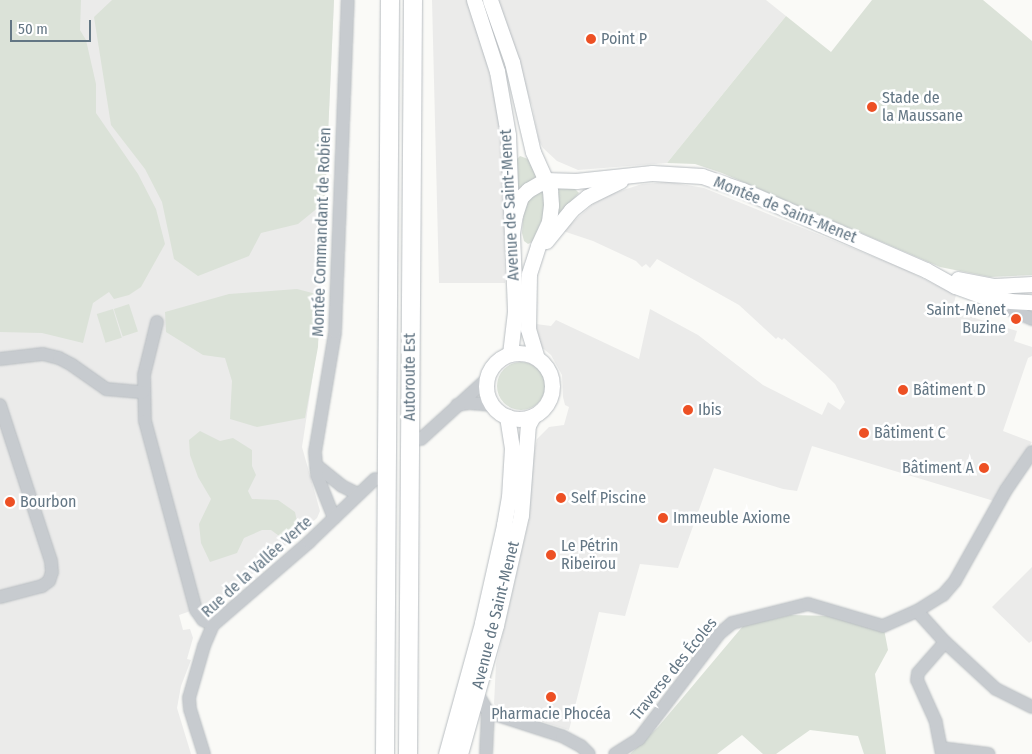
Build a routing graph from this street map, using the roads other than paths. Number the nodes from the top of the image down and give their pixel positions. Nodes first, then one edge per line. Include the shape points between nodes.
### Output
1 (348, 0) edge
2 (390, 0) edge
3 (413, 0) edge
4 (474, 0) edge
5 (490, 0) edge
6 (533, 152) junction
7 (635, 175) junction
8 (545, 180) junction
9 (576, 181) junction
10 (512, 233) junction
11 (532, 263) junction
12 (930, 272) junction
13 (1032, 284) edge
14 (983, 296) junction
15 (1032, 302) edge
16 (1032, 319) edge
17 (157, 322) dead end
18 (510, 354) junction
19 (536, 356) junction
20 (0, 359) edge
21 (487, 379) junction
22 (143, 392) junction
23 (0, 405) edge
24 (493, 405) junction
25 (457, 406) junction
26 (507, 416) junction
27 (533, 416) junction
28 (421, 439) dead end
29 (1032, 452) edge
30 (316, 465) junction
31 (375, 479) dead end
32 (358, 494) junction
33 (334, 518) junction
34 (0, 597) edge
35 (917, 611) junction
36 (214, 625) junction
37 (945, 642) junction
38 (477, 693) junction
39 (1032, 707) edge
40 (488, 712) junction
41 (942, 751) edge
42 (204, 754) edge
43 (385, 754) edge
44 (408, 754) edge
45 (447, 754) edge
46 (460, 754) edge
47 (486, 754) edge
48 (589, 754) edge
49 (615, 754) edge
50 (989, 754) edge

1 - 30 street, Montée Commandant de Robien via 335,332 315,452
2 - 43 highway, Autoroute Est
3 - 44 highway, Autoroute Est
4 - 10 main road, Avenue de Saint-Menet via 497,70 508,135
5 - 6 main road, Avenue de Saint-Menet via 512,62
6 - 8 main road, Avenue de Saint-Menet
6 - 9 main road, Montée de Saint-Menet via 546,167
7 - 9 main road, Montée de Saint-Menet
7 - 11 main road, Montée de Saint-Menet via 602,188 571,210
7 - 12 main road, Montée de Saint-Menet via 674,173 702,176
8 - 9 main road, Montée de Saint-Menet
8 - 10 main road via 521,197
8 - 11 main road, Avenue de Saint-Menet via 550,190 549,222
10 - 18 main road, Avenue de Saint-Menet via 515,312
11 - 19 main road, Avenue de Saint-Menet via 528,329
12 - 13 main road, Montée de Saint-Menet via 994,286
12 - 14 main road, Montée de Saint-Menet
14 - 15 main road, Montée de Saint-Menet
14 - 16 street, Montée de Saint-Menet
17 - 22 street
18 - 19 main road
18 - 21 main road via 491,368
19 - 27 main road via 551,376 552,390 544,407
20 - 22 street via 43,354 72,365 106,390
21 - 24 main road via 486,389
21 - 25 street
22 - 36 street via 145,421 196,610 203,620
23 - 34 street via 52,572 49,581 42,586
24 - 25 street via 469,403
24 - 26 main road
25 - 28 street
26 - 27 main road via 520,419
26 - 45 main road, Avenue de Saint-Menet via 512,448 504,525
27 - 38 main road, Avenue de Saint-Menet via 528,425 521,515
29 - 35 street, Traverse des Écoles via 1001,498 955,581 943,594
30 - 32 street via 342,486
30 - 33 street, Montée Commandant de Robien
31 - 32 street, Rue de la Vallée Verte
32 - 33 street, Rue de la Vallée Verte
33 - 36 street, Rue de la Vallée Verte
35 - 37 street
35 - 49 street, Traverse des Écoles via 883,626 808,604 732,623 719,634 639,739
36 - 42 street, Rue de la Vallée Verte via 204,646 189,698
37 - 39 street via 996,689
37 - 41 street via 918,673 917,680 936,722
38 - 40 street
38 - 46 main road, Avenue de Saint-Menet
40 - 47 street
40 - 48 street via 562,736
41 - 50 street

